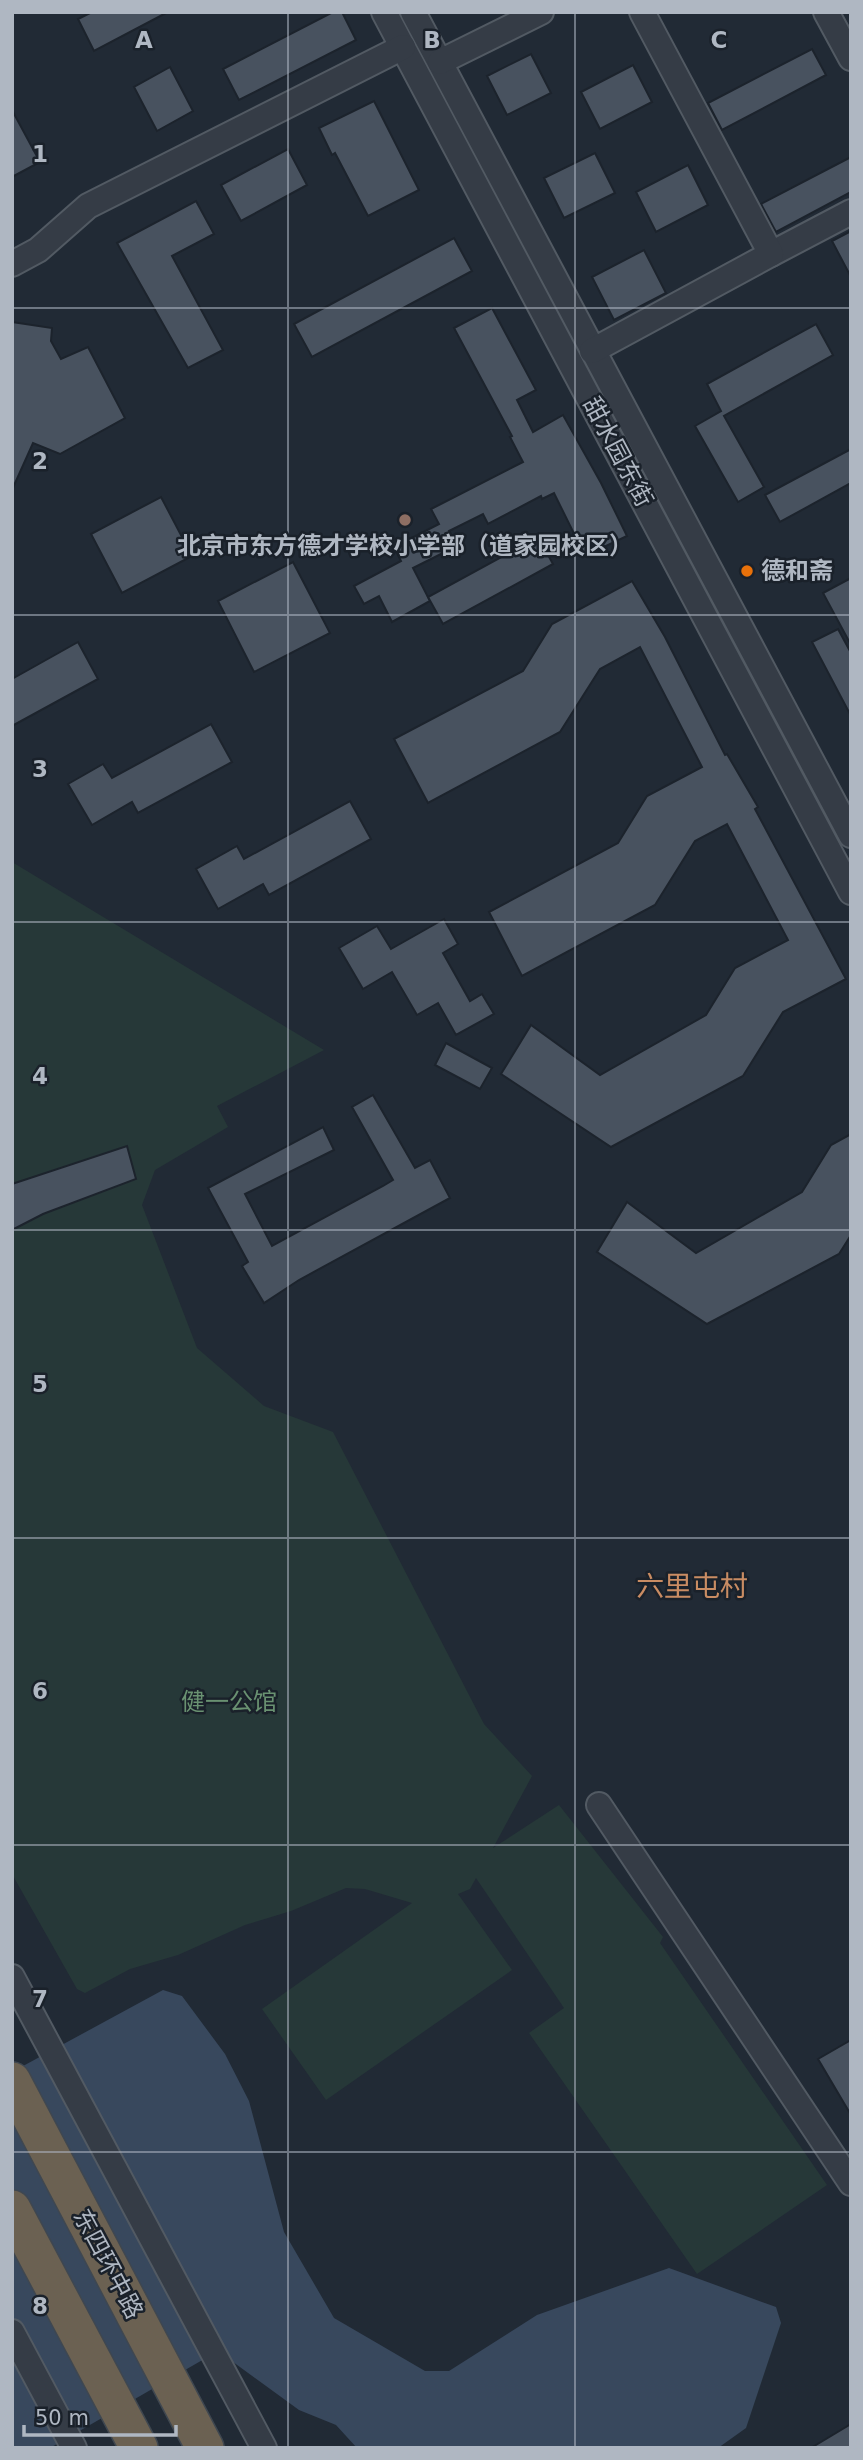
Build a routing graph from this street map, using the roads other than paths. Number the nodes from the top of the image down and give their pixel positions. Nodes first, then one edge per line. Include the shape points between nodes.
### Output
1 (384, 12) edge
2 (413, 12) edge
3 (541, 12) edge
4 (642, 12) edge
5 (826, 12) edge
6 (403, 47) junction
7 (851, 58) edge
8 (440, 62) junction
9 (851, 212) edge
10 (771, 254) junction
11 (12, 264) edge
12 (592, 351) junction
13 (851, 835) edge
14 (851, 892) edge
15 (599, 1805) dead end
16 (12, 1977) edge
17 (12, 2081) edge
18 (851, 2183) edge
19 (12, 2209) edge
20 (12, 2332) edge
21 (74, 2448) edge
22 (139, 2448) edge
23 (205, 2448) edge
24 (264, 2448) edge

1 - 6 street, 甜水园东街
2 - 8 street, 甜水园东街
3 - 8 street
4 - 10 street
5 - 7 street
6 - 11 street via 88,206 38,250
6 - 14 street, 甜水园东街
8 - 12 street, 甜水园东街
9 - 10 street
10 - 12 street
12 - 13 street, 甜水园东街
15 - 18 street
16 - 24 street
17 - 23 highway, 东四环中路
19 - 22 highway
20 - 21 street

